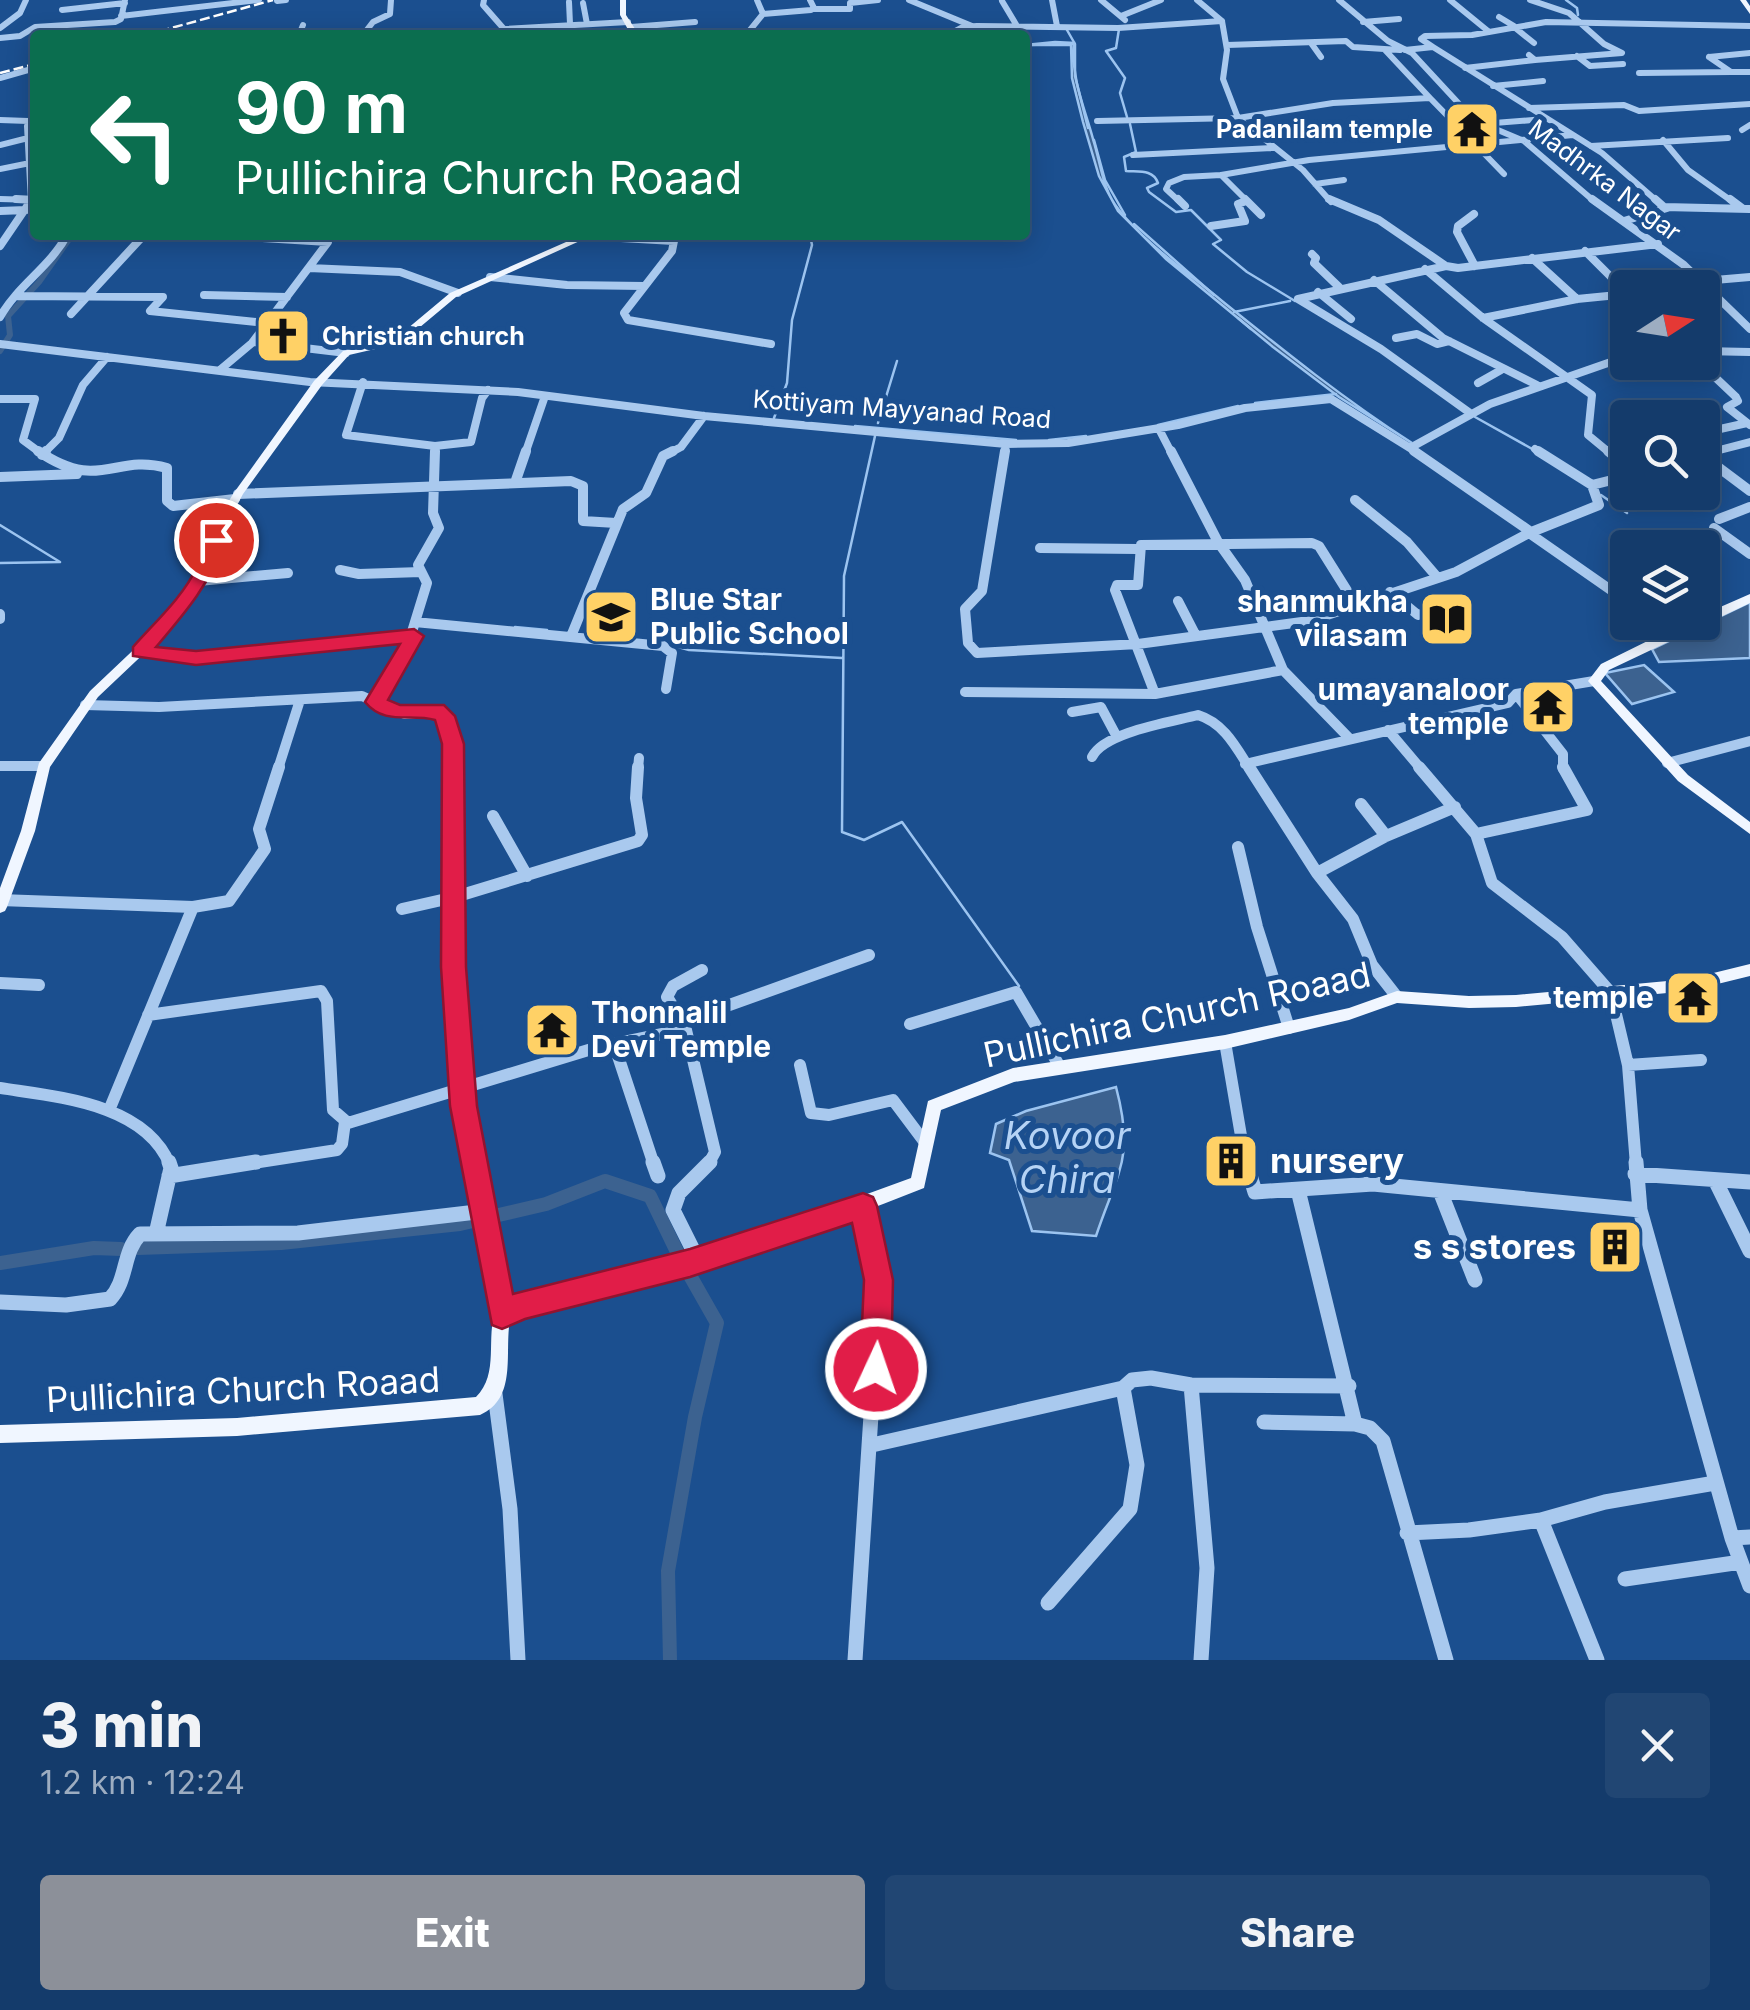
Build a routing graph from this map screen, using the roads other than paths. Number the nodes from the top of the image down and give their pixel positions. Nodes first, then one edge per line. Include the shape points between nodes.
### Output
1 (26, 0) edge
2 (259, 0) edge
3 (286, 0) edge
4 (390, 0) edge
5 (484, 0) edge
6 (623, 0) edge
7 (757, 0) edge
8 (810, 0) edge
9 (878, 0) edge
10 (908, 0) edge
11 (1052, 0) edge
12 (1101, 0) edge
13 (1161, 0) edge
14 (1197, 0) edge
15 (1340, 0) edge
16 (1450, 0) edge
17 (1530, 0) edge
18 (1743, 0) edge
19 (125, 1) edge
20 (277, 1) edge
21 (229, 2) edge
22 (569, 2) dead end
23 (1002, 2) edge
24 (584, 4) dead end
25 (186, 6) edge
26 (812, 9) junction
27 (62, 10) dead end
28 (1750, 12) edge
29 (14, 14) junction
30 (763, 14) junction
31 (0, 16) edge
32 (121, 16) junction
33 (1122, 16) junction
34 (1499, 17) dead end
35 (1399, 18) dead end
36 (186, 20) dead end
37 (1222, 21) junction
38 (696, 22) dead end
39 (1363, 22) junction
40 (1580, 22) junction
41 (570, 24) junction
42 (587, 24) junction
43 (303, 25) dead end
44 (1017, 26) junction
45 (1057, 26) junction
46 (1514, 26) junction
47 (1750, 26) edge
48 (968, 27) junction
49 (0, 28) edge
50 (631, 28) edge
51 (1131, 28) junction
52 (300, 30) edge
53 (367, 30) edge
54 (501, 30) edge
55 (519, 30) edge
56 (750, 30) edge
57 (960, 30) edge
58 (1488, 30) junction
59 (0, 38) edge
60 (1311, 43) junction
61 (1534, 43) dead end
62 (1227, 46) junction
63 (1433, 47) junction
64 (1384, 49) junction
65 (1403, 50) junction
66 (1750, 53) edge
67 (1577, 56) junction
68 (1320, 57) dead end
69 (1623, 64) dead end
70 (30, 66) edge
71 (1465, 68) junction
72 (1732, 72) junction
73 (1750, 72) edge
74 (1639, 74) dead end
75 (0, 75) edge
76 (1542, 81) dead end
77 (1494, 86) junction
78 (1430, 98) junction
79 (1750, 104) edge
80 (1529, 108) junction
81 (30, 118) edge
82 (1238, 118) junction
83 (1545, 119) junction
84 (0, 120) edge
85 (28, 121) junction
86 (1097, 121) dead end
87 (1480, 124) junction
88 (1750, 125) edge
89 (1742, 130) dead end
90 (1573, 136) junction
91 (28, 138) junction
92 (1728, 138) dead end
93 (1663, 140) junction
94 (1524, 141) junction
95 (0, 146) edge
96 (1474, 146) junction
97 (1591, 146) junction
98 (1272, 148) junction
99 (30, 150) edge
100 (1133, 156) dead end
101 (30, 162) edge
102 (1294, 164) junction
103 (0, 169) edge
104 (1504, 174) dead end
105 (1221, 175) junction
106 (1344, 180) dead end
107 (1314, 184) junction
108 (0, 199) edge
109 (30, 200) edge
110 (1246, 201) junction
111 (30, 205) edge
112 (1185, 206) dead end
113 (1667, 208) junction
114 (1747, 209) edge
115 (26, 210) junction
116 (0, 212) edge
117 (1474, 214) dead end
118 (1260, 215) dead end
119 (1624, 221) junction
120 (1211, 226) dead end
121 (64, 240) edge
122 (139, 240) edge
123 (300, 240) edge
124 (579, 240) edge
125 (672, 240) edge
126 (1658, 244) junction
127 (0, 246) edge
128 (1585, 251) junction
129 (1312, 254) dead end
130 (1532, 258) junction
131 (1446, 266) junction
132 (1475, 266) junction
133 (309, 268) junction
134 (1425, 269) junction
135 (1690, 270) edge
136 (1610, 276) edge
137 (1750, 277) edge
138 (490, 278) junction
139 (1374, 280) junction
140 (1720, 281) edge
141 (644, 286) junction
142 (1339, 288) junction
143 (0, 290) edge
144 (1318, 292) junction
145 (458, 293) junction
146 (204, 295) dead end
147 (87, 296) junction
148 (1610, 296) edge
149 (16, 297) junction
150 (287, 297) junction
151 (1720, 298) edge
152 (1577, 299) junction
153 (71, 314) dead end
154 (0, 317) edge
155 (1483, 318) junction
156 (1351, 319) dead end
157 (265, 323) junction
158 (1750, 329) edge
159 (1396, 338) dead end
160 (1449, 341) junction
161 (254, 342) junction
162 (0, 344) edge
163 (771, 344) dead end
164 (1720, 351) edge
165 (1750, 352) edge
166 (346, 353) junction
167 (107, 357) junction
168 (1610, 362) edge
169 (221, 369) junction
170 (1501, 370) junction
171 (1563, 376) junction
172 (1716, 380) edge
173 (363, 382) junction
174 (318, 383) junction
175 (1478, 383) dead end
176 (1537, 385) junction
177 (488, 390) junction
178 (545, 396) junction
179 (0, 399) edge
180 (1750, 399) edge
181 (1738, 401) junction
182 (1470, 413) junction
183 (704, 416) junction
184 (1749, 424) edge
185 (1159, 429) junction
186 (1720, 430) edge
187 (1750, 442) edge
188 (1006, 444) junction
189 (435, 446) junction
190 (1410, 448) junction
191 (1535, 449) dead end
192 (1720, 450) edge
193 (1610, 452) edge
194 (42, 455) junction
195 (1720, 468) edge
196 (86, 474) junction
197 (0, 477) edge
198 (516, 480) junction
199 (1610, 480) edge
200 (1592, 485) junction
201 (436, 486) junction
202 (1750, 491) edge
203 (236, 496) junction
204 (1354, 500) dead end
205 (1750, 507) edge
206 (616, 523) junction
207 (1533, 532) junction
208 (1218, 542) junction
209 (1040, 548) dead end
210 (1138, 550) junction
211 (1750, 554) edge
212 (340, 570) dead end
213 (420, 572) junction
214 (288, 573) dead end
215 (1438, 578) junction
216 (198, 580) junction
217 (1610, 589) edge
218 (1390, 592) junction
219 (1750, 598) edge
220 (1178, 601) dead end
221 (1356, 605) junction
222 (1720, 612) edge
223 (1424, 613) dead end
224 (415, 622) junction
225 (1266, 625) junction
226 (572, 634) junction
227 (1195, 634) junction
228 (414, 636) junction
229 (1661, 640) edge
230 (1138, 644) junction
231 (140, 652) junction
232 (1283, 670) junction
233 (1594, 681) junction
234 (666, 688) dead end
235 (965, 692) dead end
236 (1155, 694) junction
237 (1516, 694) junction
238 (300, 700) junction
239 (375, 702) junction
240 (85, 705) junction
241 (1072, 712) dead end
242 (1388, 730) junction
243 (1117, 737) junction
244 (1350, 739) junction
245 (1750, 742) edge
246 (1092, 757) dead end
247 (639, 758) dead end
248 (1667, 763) junction
249 (1245, 764) junction
250 (0, 766) edge
251 (44, 766) junction
252 (1361, 804) dead end
253 (1455, 807) junction
254 (493, 816) dead end
255 (1750, 830) edge
256 (1476, 834) junction
257 (1386, 836) junction
258 (1238, 847) dead end
259 (1317, 872) junction
260 (527, 876) junction
261 (455, 897) junction
262 (1, 902) edge
263 (193, 907) junction
264 (402, 909) dead end
265 (869, 955) dead end
266 (702, 970) dead end
267 (1750, 970) edge
268 (0, 983) edge
269 (39, 985) dead end
270 (1611, 993) junction
271 (1397, 997) junction
272 (148, 1014) junction
273 (910, 1024) dead end
274 (685, 1026) junction
275 (1289, 1028) junction
276 (1224, 1042) junction
277 (614, 1044) junction
278 (1701, 1060) dead end
279 (800, 1065) dead end
280 (1628, 1065) junction
281 (1060, 1067) junction
282 (462, 1086) junction
283 (0, 1088) edge
284 (110, 1108) junction
285 (347, 1122) junction
286 (926, 1144) junction
287 (1635, 1174) junction
288 (169, 1176) junction
289 (658, 1176) dead end
290 (1716, 1182) junction
291 (1750, 1182) edge
292 (1298, 1190) junction
293 (1440, 1191) junction
294 (863, 1206) junction
295 (1640, 1210) junction
296 (484, 1211) junction
297 (156, 1234) junction
298 (1750, 1250) edge
299 (698, 1260) junction
300 (1475, 1280) dead end
301 (0, 1302) edge
302 (502, 1315) junction
303 (1191, 1385) junction
304 (1349, 1386) junction
305 (1123, 1388) junction
306 (495, 1394) junction
307 (1264, 1422) dead end
308 (1356, 1424) junction
309 (0, 1434) edge
310 (872, 1444) junction
311 (1716, 1483) junction
312 (1540, 1520) junction
313 (1407, 1533) junction
314 (1741, 1538) edge
315 (1741, 1562) junction
316 (1624, 1578) dead end
317 (1750, 1586) edge
318 (1048, 1603) dead end
319 (518, 1660) edge
320 (855, 1660) edge
321 (1201, 1660) edge
322 (1446, 1660) edge
323 (1597, 1660) edge

1 - 29 street
2 - 21 street
3 - 20 street
4 - 53 street via 390,14
5 - 54 street
6 - 50 main road
7 - 30 street
8 - 26 street
9 - 26 street via 850,2 850,10
10 - 48 street
11 - 45 street
12 - 33 street
13 - 33 street
14 - 37 street
15 - 39 street, Madhrka Nagar
16 - 58 street
17 - 40 street
18 - 28 main road
19 - 27 street
19 - 32 street
21 - 25 street
22 - 41 street
23 - 44 street
24 - 42 street
25 - 32 street
25 - 36 street
26 - 30 street
29 - 31 street
29 - 49 street
30 - 56 street
32 - 59 street
33 - 51 street
34 - 46 street
35 - 39 street
37 - 51 street
37 - 62 street
38 - 50 street
39 - 65 street, Madhrka Nagar
40 - 46 street
40 - 47 street
40 - 67 street via 1622,53
41 - 42 street
41 - 55 street
42 - 50 street
43 - 52 street
44 - 45 street
44 - 48 street
45 - 51 street
46 - 58 street
46 - 61 street
48 - 57 street
58 - 63 street via 1422,37
60 - 62 street
60 - 64 street
60 - 68 street
62 - 82 street via 1223,79
63 - 65 street
63 - 71 street
64 - 65 street
64 - 78 street
65 - 87 street, Madhrka Nagar
66 - 72 street via 1709,57
67 - 69 street via 1591,66
67 - 71 street
70 - 75 street
71 - 77 street
72 - 73 street
72 - 74 street
76 - 77 street
77 - 80 street
78 - 82 street via 1333,103
78 - 96 street
79 - 80 street
80 - 83 street
81 - 85 street
82 - 86 street
82 - 98 street
83 - 87 street
83 - 90 street
84 - 85 street
85 - 91 street
87 - 94 street, Madhrka Nagar
88 - 89 street
90 - 94 street
90 - 97 street
91 - 95 street
91 - 99 street
92 - 93 street
93 - 97 street
93 - 114 street via 1688,170
94 - 96 street
94 - 119 street, Madhrka Nagar
96 - 102 street
96 - 104 street
97 - 113 street
98 - 100 street
98 - 102 street
101 - 103 street
102 - 105 street
102 - 107 street
105 - 110 street
105 - 112 street via 1184,176 1169,184 1166,190
106 - 107 street
107 - 131 street via 1332,203 1379,220
108 - 109 street
110 - 118 street
110 - 120 street via 1238,204 1245,220
111 - 115 street
113 - 114 street
113 - 119 street
115 - 116 street
115 - 127 street
117 - 132 street via 1457,232
119 - 126 street, Madhrka Nagar
121 - 149 street
122 - 147 street
123 - 133 street via 328,242
124 - 138 main road
125 - 141 street via 672,251
126 - 128 street
126 - 135 street, Madhrka Nagar
128 - 130 street
128 - 136 street
129 - 142 street
130 - 132 street
130 - 152 street
131 - 132 street
131 - 134 street
133 - 145 street via 400,272
133 - 150 street
134 - 139 street
134 - 155 street
137 - 140 street
138 - 141 street via 564,288
138 - 145 main road
139 - 142 street
139 - 160 street
141 - 163 street via 624,318
142 - 144 street
143 - 149 street
144 - 156 street
144 - 182 street via 1298,299
145 - 166 main road via 398,341
146 - 150 street
147 - 149 street
147 - 153 street
147 - 157 street via 163,297 150,312
148 - 152 street
149 - 154 street
150 - 157 street
151 - 158 street, Madhrka Nagar
152 - 155 street
155 - 171 street
157 - 161 street
159 - 160 street via 1416,334 1437,344
160 - 170 street
161 - 166 street
161 - 169 street
162 - 167 street, Kottiyam Mayyanad Road
164 - 165 street
166 - 174 main road
167 - 169 street, Kottiyam Mayyanad Road
167 - 194 street
168 - 171 street
169 - 174 street, Kottiyam Mayyanad Road
170 - 175 street
170 - 176 street
171 - 176 street
171 - 193 street via 1594,398 1588,434
172 - 181 street
173 - 174 street, Kottiyam Mayyanad Road
173 - 177 street, Kottiyam Mayyanad Road
173 - 189 street via 346,435
174 - 203 main road
176 - 182 street
177 - 178 street, Kottiyam Mayyanad Road
177 - 189 street via 471,442
178 - 183 street, Kottiyam Mayyanad Road
178 - 198 street
179 - 194 street via 35,400 23,440
180 - 181 street
181 - 184 street via 1727,406
182 - 190 street
183 - 188 street, Kottiyam Mayyanad Road
183 - 206 street via 682,446 663,456 659,479 640,501 623,508
184 - 186 street
185 - 188 street, Kottiyam Mayyanad Road via 1061,444
185 - 190 street, Kottiyam Mayyanad Road via 1245,408 1331,399
185 - 208 street
187 - 192 street
188 - 230 street via 982,591 965,609 970,648 984,654
189 - 201 street
190 - 207 street, Kottiyam Mayyanad Road
191 - 200 street
194 - 196 street
195 - 202 street
196 - 197 street
196 - 203 street via 140,463 164,466 169,504
198 - 201 street
198 - 206 street via 580,482 584,522
199 - 200 street
200 - 207 street via 1599,505
201 - 203 street
201 - 213 street via 438,535 422,556
203 - 216 main road
204 - 215 street via 1407,542
205 - 211 street via 1717,524
206 - 226 street
207 - 215 street
207 - 217 street, Kottiyam Mayyanad Road
208 - 210 street via 1147,543
208 - 221 street via 1319,546
208 - 225 street
209 - 210 street
210 - 230 street via 1138,585 1114,586
212 - 213 street
213 - 224 street via 427,583
214 - 216 street
215 - 218 street
216 - 231 main road
218 - 221 street
218 - 223 street
219 - 222 main road
220 - 227 street
221 - 225 street via 1309,621
224 - 226 street
224 - 228 street
225 - 227 street
225 - 232 street
226 - 234 street via 667,648 672,656
227 - 230 street
228 - 231 street via 196,658
228 - 239 street
229 - 233 main road via 1605,667
230 - 236 street
231 - 240 main road
232 - 236 street
232 - 244 street
233 - 237 street
233 - 248 main road
235 - 236 street
237 - 242 street via 1508,703
237 - 256 street via 1563,754 1563,772 1587,810
238 - 239 street via 362,696
238 - 240 street
238 - 263 street via 258,830 264,848 229,901
239 - 261 street via 398,713 436,710 444,716 453,744
240 - 251 main road
241 - 243 street via 1101,708
242 - 244 street
242 - 253 street
243 - 246 street
243 - 249 street via 1206,716 1224,728
244 - 249 street
245 - 248 street
247 - 260 street via 638,841
248 - 255 main road
249 - 259 street
250 - 251 street
251 - 262 main road
252 - 257 street
253 - 256 street
253 - 257 street
254 - 260 street
256 - 270 street via 1492,883 1562,937
257 - 259 street
258 - 275 street
259 - 271 street
260 - 261 street
261 - 264 street
261 - 282 street
262 - 263 street
263 - 272 street
265 - 274 street
266 - 274 street via 672,986 667,997
267 - 270 main road, Pullichira Church Roaad
268 - 269 street
270 - 271 main road, Pullichira Church Roaad via 1468,1002
270 - 280 street
271 - 275 main road, Pullichira Church Roaad
272 - 284 street
272 - 285 street via 321,991 328,1002 333,1110
273 - 281 street via 1016,992
274 - 277 street
274 - 299 street via 715,1152 673,1201
275 - 276 main road, Pullichira Church Roaad
276 - 281 main road, Pullichira Church Roaad
276 - 292 street via 1255,1192
277 - 282 street
277 - 289 street
278 - 280 street
279 - 286 street via 812,1113 892,1100
280 - 287 street
281 - 286 main road, Pullichira Church Roaad via 1013,1075 934,1106
282 - 285 street
282 - 296 street
283 - 284 street
284 - 288 street via 165,1153
285 - 288 street via 337,1150
286 - 294 main road, Pullichira Church Roaad via 918,1184
287 - 290 street
287 - 295 street
288 - 297 street
290 - 291 street
290 - 298 street
292 - 293 street via 1373,1184
292 - 304 street
293 - 295 street
293 - 300 street
294 - 299 main road, Pullichira Church Roaad
294 - 310 street via 880,1293
295 - 311 street
296 - 297 street via 298,1233
296 - 302 street
297 - 301 street via 136,1236 110,1299
299 - 302 main road, Pullichira Church Roaad
302 - 306 main road
303 - 304 street
303 - 305 street via 1151,1378
303 - 321 street via 1206,1568
304 - 308 street
305 - 310 street
305 - 318 street via 1136,1497
306 - 309 main road, Pullichira Church Roaad via 480,1406 237,1427
306 - 319 street
307 - 308 street
308 - 313 street via 1382,1441
310 - 320 street
311 - 312 street
311 - 314 street
312 - 313 street
312 - 323 street
313 - 322 street
314 - 315 street
315 - 316 street
315 - 317 street

